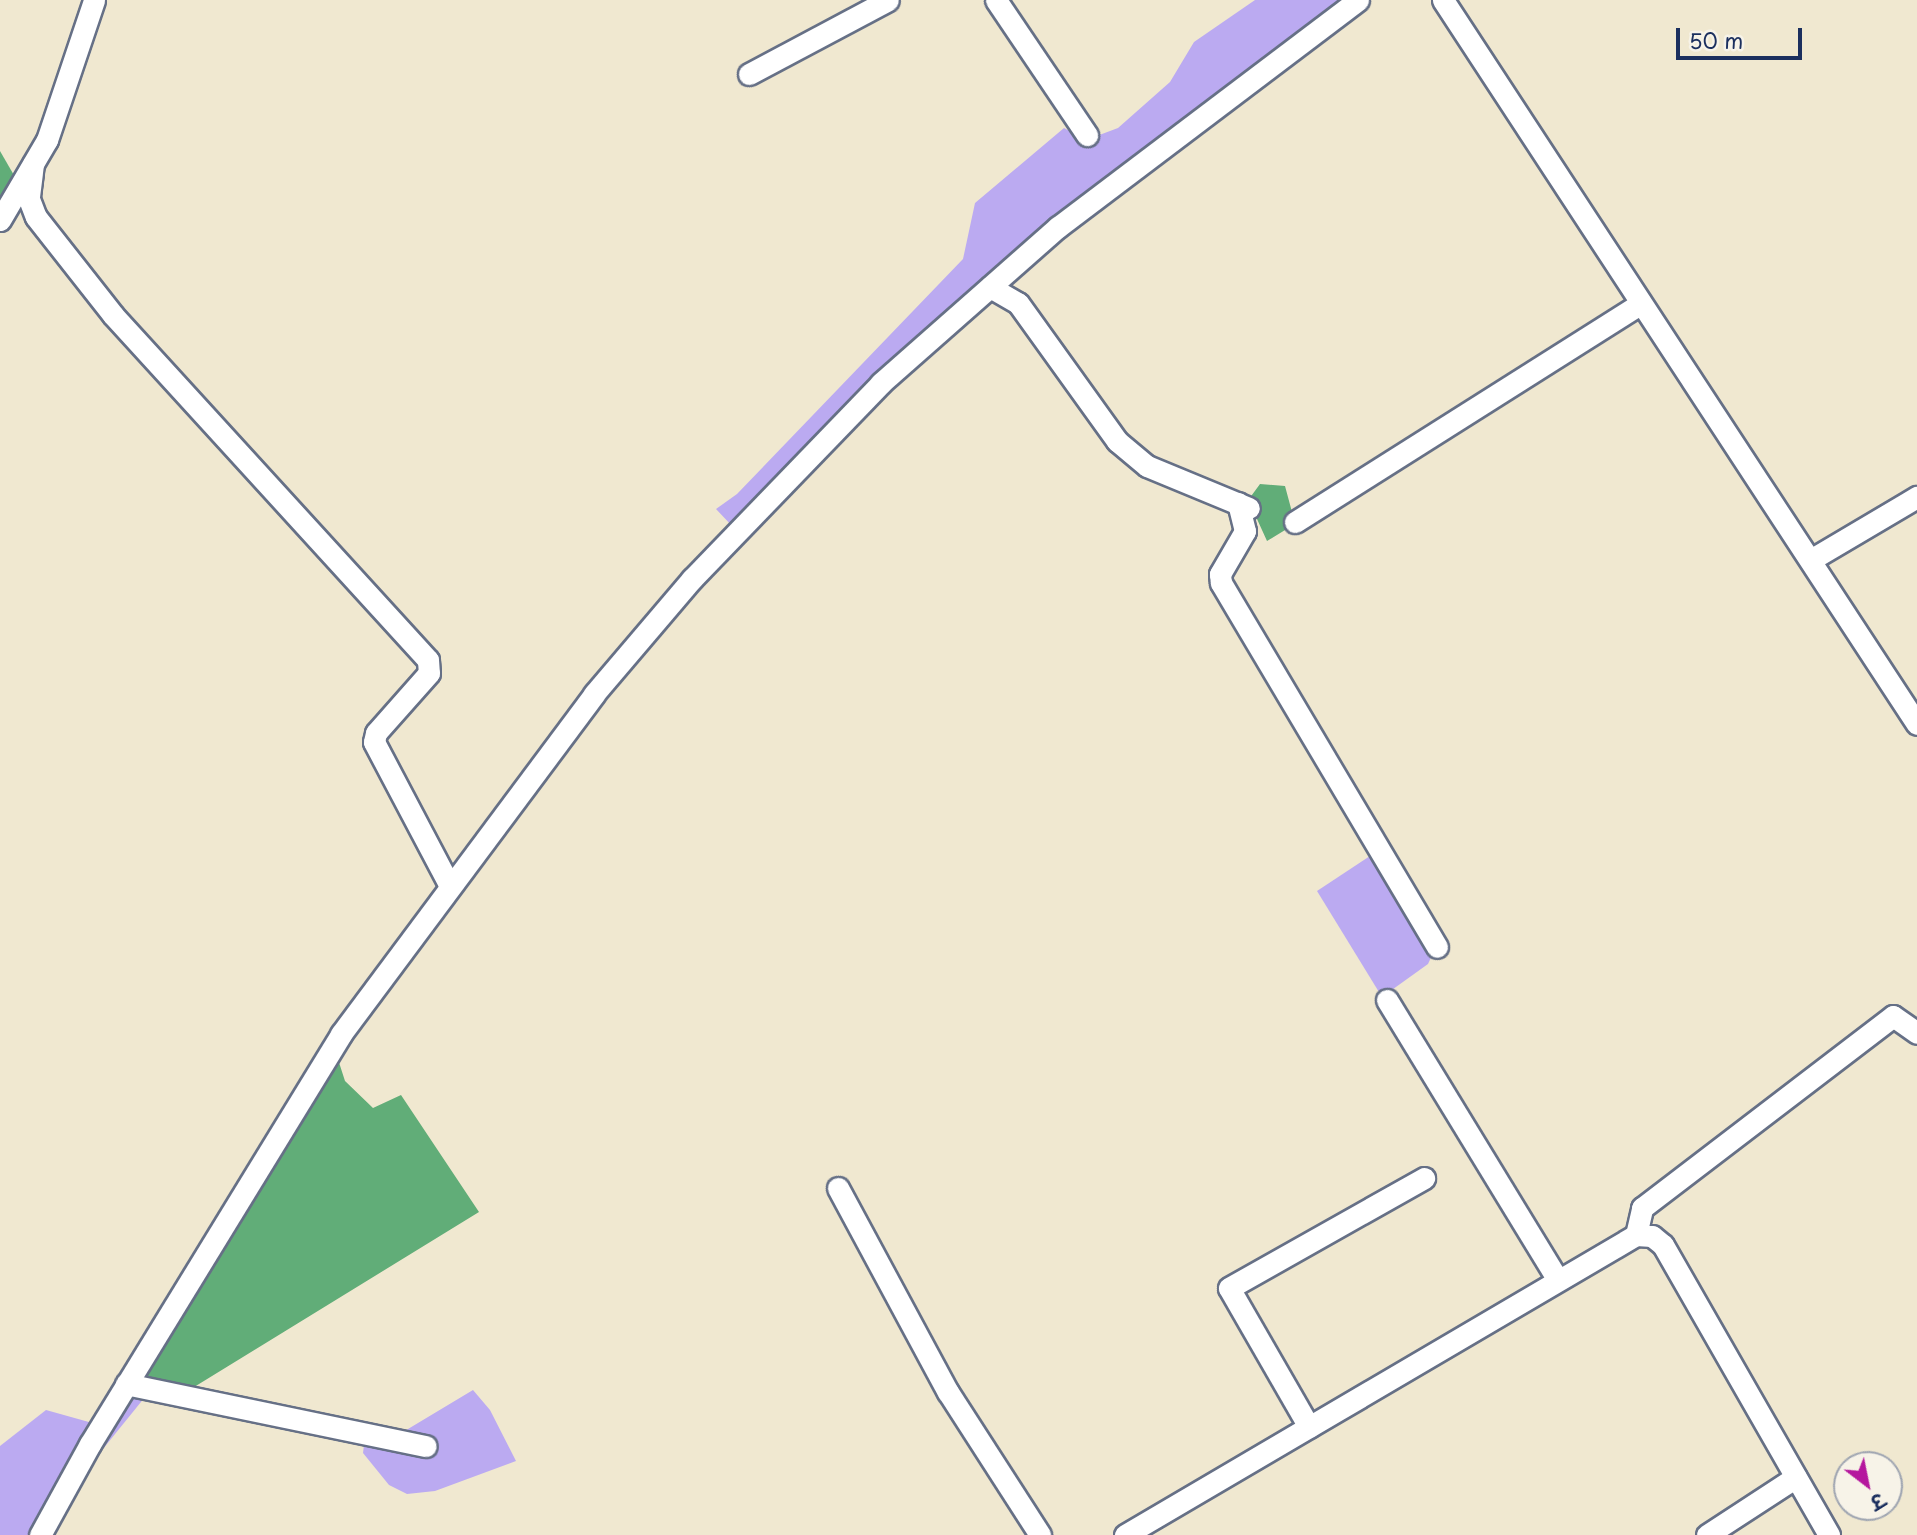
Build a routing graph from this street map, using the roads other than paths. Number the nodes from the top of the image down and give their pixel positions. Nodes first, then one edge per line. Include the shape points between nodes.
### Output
1 (94, 0) edge
2 (888, 0) edge
3 (996, 0) edge
4 (1358, 0) edge
5 (1443, 0) edge
6 (749, 74) dead end
7 (1087, 135) dead end
8 (33, 164) junction
9 (0, 220) edge
10 (990, 288) junction
11 (1641, 303) junction
12 (1917, 497) edge
13 (1295, 522) dead end
14 (1812, 559) junction
15 (1917, 724) edge
16 (449, 884) junction
17 (1437, 947) dead end
18 (1387, 1000) dead end
19 (1917, 1033) edge
20 (1423, 1178) dead end
21 (838, 1188) dead end
22 (1636, 1235) junction
23 (1557, 1279) junction
24 (126, 1384) junction
25 (1308, 1427) junction
26 (426, 1446) dead end
27 (1796, 1477) junction
28 (40, 1535) edge
29 (1041, 1535) edge
30 (1125, 1535) edge
31 (1707, 1535) edge
32 (1829, 1535) edge

1 - 8 street via 47,140
2 - 6 street
3 - 7 street
4 - 10 street via 1058,227
5 - 11 street
8 - 9 street
8 - 16 street via 29,198 36,217 113,315 428,660 429,673 376,733 374,742
10 - 16 street via 881,383 692,579 594,694
10 - 17 street via 1018,303 1117,440 1147,466 1245,506 1244,537 1220,574 1221,583
11 - 13 street
11 - 14 street
12 - 14 street
14 - 15 street
16 - 24 street via 341,1034
18 - 23 street
19 - 22 street via 1893,1016 1642,1208
20 - 25 street via 1229,1288
21 - 29 street via 948,1392
22 - 23 street
22 - 27 street via 1652,1236 1662,1245
23 - 25 street
24 - 26 street
24 - 28 street
25 - 30 street
27 - 31 street
27 - 32 street

